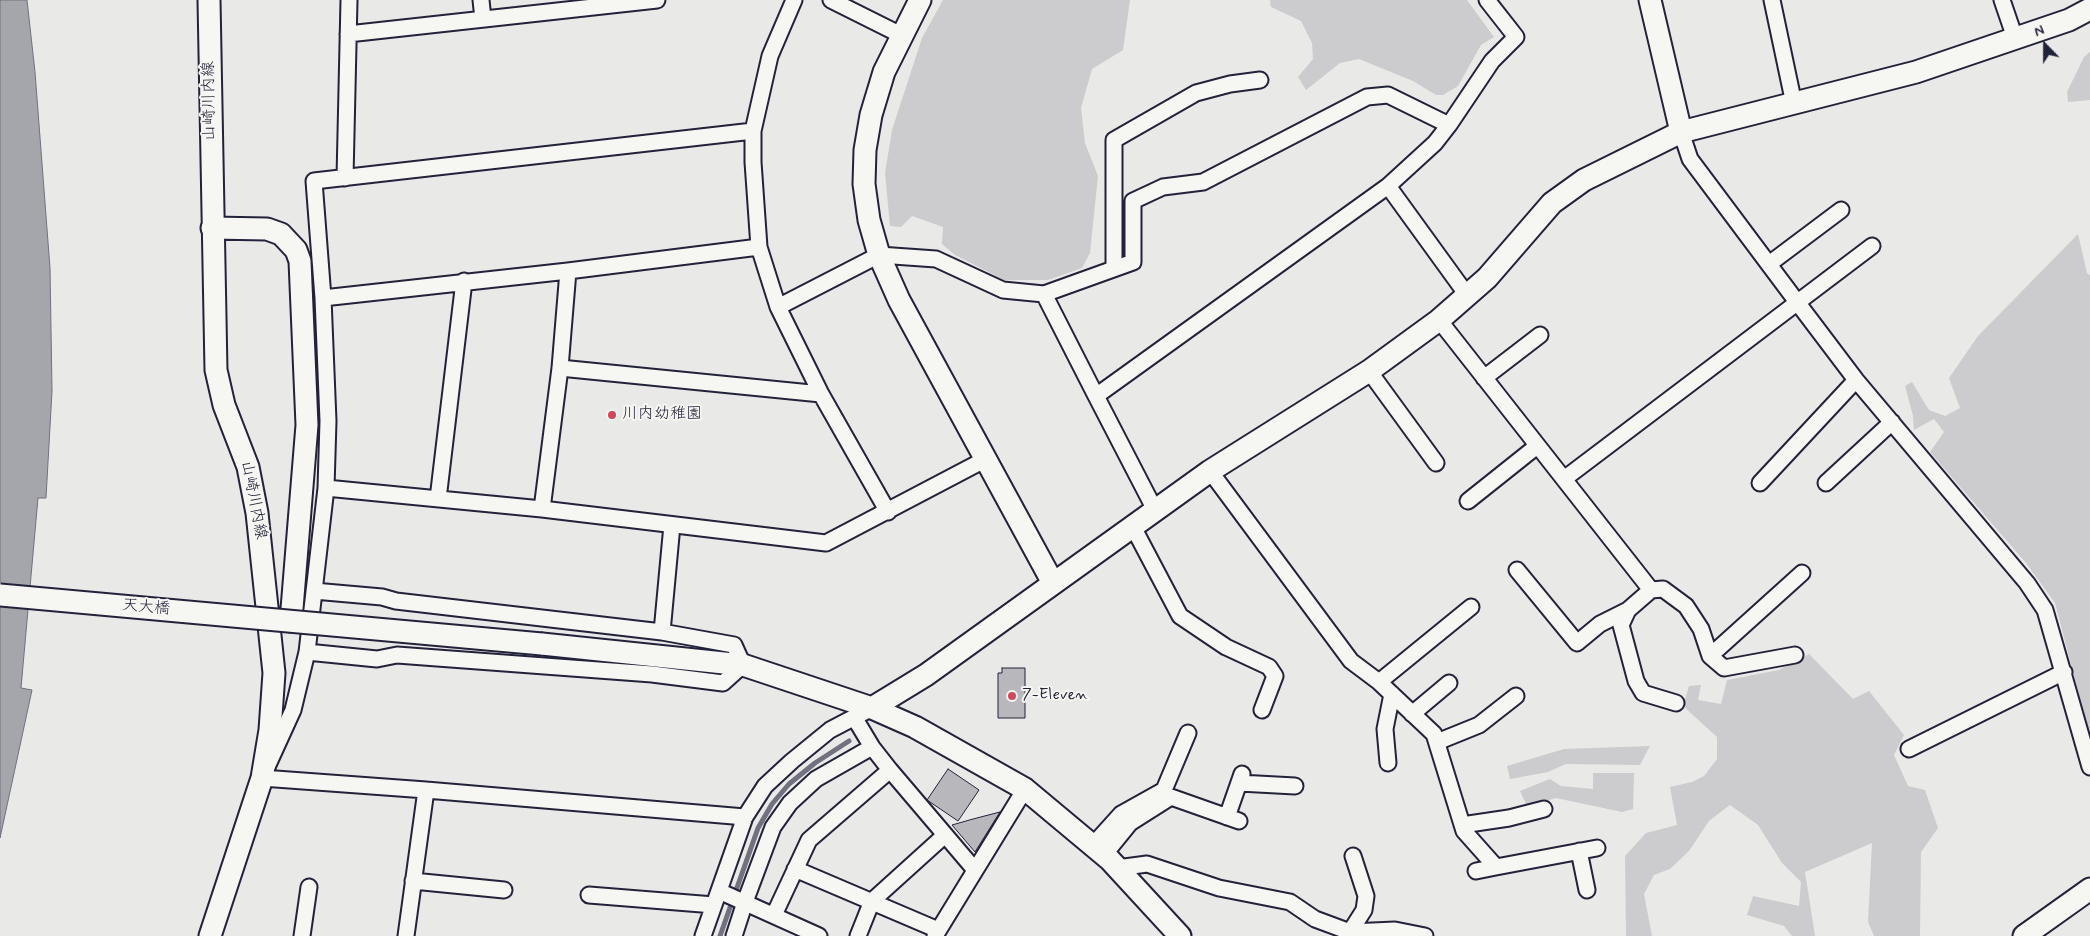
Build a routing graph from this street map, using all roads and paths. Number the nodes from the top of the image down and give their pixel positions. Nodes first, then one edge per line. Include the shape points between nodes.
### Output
1 (209, 0) edge
2 (348, 0) edge
3 (481, 0) edge
4 (657, 0) edge
5 (794, 0) edge
6 (831, 0) edge
7 (920, 0) edge
8 (1487, 0) edge
9 (1650, 0) edge
10 (1772, 0) edge
11 (2002, 0) edge
12 (2090, 9) edge
13 (482, 19) junction
14 (348, 34) junction
15 (903, 36) junction
16 (2015, 38) junction
17 (1260, 80) dead end
18 (1794, 104) junction
19 (1449, 124) junction
20 (753, 131) junction
21 (1681, 132) junction
22 (345, 178) junction
23 (1388, 186) junction
24 (1841, 210) dead end
25 (212, 228) junction
26 (1872, 246) dead end
27 (759, 247) junction
28 (879, 255) junction
29 (1768, 264) junction
30 (1114, 268) junction
31 (568, 271) junction
32 (464, 281) junction
33 (1044, 294) junction
34 (1467, 294) junction
35 (323, 298) junction
36 (1797, 302) junction
37 (778, 307) junction
38 (1439, 320) junction
39 (1540, 335) dead end
40 (560, 368) junction
41 (1369, 370) junction
42 (1484, 378) junction
43 (1856, 380) junction
44 (821, 394) junction
45 (1096, 396) junction
46 (1892, 422) junction
47 (1537, 446) junction
48 (986, 459) junction
49 (1436, 463) dead end
50 (1210, 471) junction
51 (1564, 479) junction
52 (1760, 482) dead end
53 (1826, 482) dead end
54 (326, 488) junction
55 (438, 499) junction
56 (1468, 501) dead end
57 (542, 509) junction
58 (1155, 510) junction
59 (888, 512) junction
60 (672, 525) junction
61 (1132, 526) junction
62 (1518, 570) dead end
63 (1802, 573) dead end
64 (1053, 583) junction
65 (1651, 590) junction
66 (314, 591) junction
67 (0, 595) edge
68 (1471, 608) dead end
69 (1628, 610) junction
70 (292, 621) junction
71 (662, 632) junction
72 (307, 652) junction
73 (1796, 655) dead end
74 (1710, 656) junction
75 (742, 666) junction
76 (2064, 672) junction
77 (1379, 682) junction
78 (1449, 683) dead end
79 (1392, 694) junction
80 (1516, 696) dead end
81 (1676, 703) dead end
82 (1262, 710) dead end
83 (863, 713) junction
84 (1412, 714) junction
85 (1188, 733) dead end
86 (1437, 742) junction
87 (872, 747) junction
88 (1909, 749) dead end
89 (1388, 763) dead end
90 (2090, 767) edge
91 (890, 770) junction
92 (262, 778) junction
93 (1295, 786) dead end
94 (1025, 789) junction
95 (426, 790) junction
96 (1544, 809) dead end
97 (745, 818) junction
98 (1462, 824) junction
99 (945, 835) junction
100 (1597, 848) dead end
101 (1578, 852) junction
102 (1105, 856) junction
103 (1353, 856) dead end
104 (1496, 867) junction
105 (795, 869) junction
106 (975, 870) junction
107 (1476, 871) dead end
108 (413, 881) junction
109 (309, 887) dead end
110 (2090, 889) edge
111 (504, 890) dead end
112 (1587, 890) dead end
113 (589, 895) dead end
114 (717, 898) junction
115 (872, 901) junction
116 (745, 902) junction
117 (774, 915) junction
118 (1350, 932) junction
119 (937, 933) edge
120 (1384, 933) edge
121 (210, 936) edge
122 (302, 936) edge
123 (406, 936) edge
124 (703, 936) edge
125 (734, 936) edge
126 (819, 936) edge
127 (858, 936) edge
128 (1180, 936) edge
129 (1425, 936) edge
130 (2024, 936) edge

1 - 25 street, 山崎川内線
2 - 14 street
3 - 13 street
4 - 13 street
5 - 20 street via 770,56
6 - 15 street
7 - 15 street
8 - 19 street via 1516,37 1492,61
9 - 21 street
10 - 18 street
11 - 16 street
12 - 16 street via 2069,20
13 - 14 street
14 - 22 street
15 - 28 street via 876,93 866,150 864,184 869,220
16 - 18 street via 1916,72
17 - 30 street via 1196,93 1114,140
18 - 21 street
19 - 23 street via 1435,143
19 - 30 street via 1388,95 1366,97 1203,182 1163,187 1133,201 1133,262
20 - 22 street
20 - 27 street
21 - 29 street via 1690,159
21 - 34 street via 1604,168 1552,202 1487,278
22 - 35 street via 314,181
23 - 34 street
23 - 45 street
24 - 29 street
25 - 70 street via 267,229 281,234 296,250 302,275 307,425
25 - 92 street, 山崎川内線 via 216,370 224,405 248,467 257,513 274,672 270,730
26 - 36 street
27 - 31 street
27 - 37 street
28 - 33 street via 936,259 1003,290
28 - 37 street
28 - 48 street via 899,300
29 - 36 street
30 - 33 street
31 - 32 street
31 - 40 street
32 - 35 street
32 - 55 street
33 - 45 street
34 - 38 street
35 - 54 street via 328,421
36 - 43 street
36 - 51 street
37 - 44 street
38 - 41 street
38 - 42 street
39 - 42 street
40 - 44 street
40 - 57 street
41 - 49 street
41 - 50 street
42 - 47 street
43 - 46 street
43 - 52 street
44 - 59 street
45 - 58 street
46 - 53 street
46 - 76 street via 2027,583 2044,610
47 - 51 street
47 - 56 street
48 - 59 street
48 - 64 street
50 - 58 street
50 - 77 street via 1351,661
51 - 65 street
54 - 55 street
54 - 66 street
55 - 57 street
57 - 60 street
58 - 61 street
59 - 60 street via 826,543
60 - 71 street
61 - 64 street
61 - 82 street via 1180,616 1226,647 1269,667 1275,676
62 - 69 street via 1577,643 1600,624
63 - 74 street
64 - 83 street via 926,675
65 - 69 street
65 - 74 street via 1663,589 1686,606 1701,629
66 - 71 street
66 - 72 street
67 - 70 street, 天大橋, bridge
68 - 77 street
69 - 81 street via 1621,625 1636,681 1643,693
70 - 75 street, 天大橋, bridge
71 - 75 street via 734,646
72 - 75 street via 377,659 397,655 652,674 723,683
72 - 92 street via 293,710
73 - 74 street via 1724,668
75 - 83 street, 天大橋
76 - 88 street
76 - 90 street
77 - 79 street
78 - 84 street
79 - 84 street
79 - 89 street via 1385,729
80 - 86 street via 1479,725
83 - 87 street
83 - 94 street, 天大橋 via 915,726
83 - 97 street via 830,730 792,761 765,786
84 - 86 street via 1434,734
85 - 102 street via 1164,790 1121,814
86 - 98 street
87 - 91 street
87 - 116 street via 816,780 790,803 773,827
91 - 99 street
91 - 105 street via 809,840
92 - 95 street
92 - 121 street, 山崎川内線
93 - 102 street via 1241,778 1233,819 1171,797 1130,823
94 - 102 street, 天大橋
94 - 106 street
95 - 97 street
95 - 108 street
96 - 98 street via 1509,818
97 - 114 street
98 - 104 street via 1464,831
99 - 106 street
99 - 115 street
100 - 101 street
101 - 104 street
101 - 112 street
102 - 118 street via 1147,864 1219,888 1290,902 1315,919
102 - 128 street, 天大橋
103 - 118 street via 1366,896 1364,910
104 - 107 street
105 - 115 street
105 - 117 street
106 - 119 street
108 - 111 street
108 - 123 street
109 - 122 street
110 - 130 street
113 - 114 street
114 - 116 street
114 - 124 street
115 - 119 street
115 - 127 street
116 - 117 street
116 - 125 street
117 - 126 street
118 - 120 street
120 - 129 street

